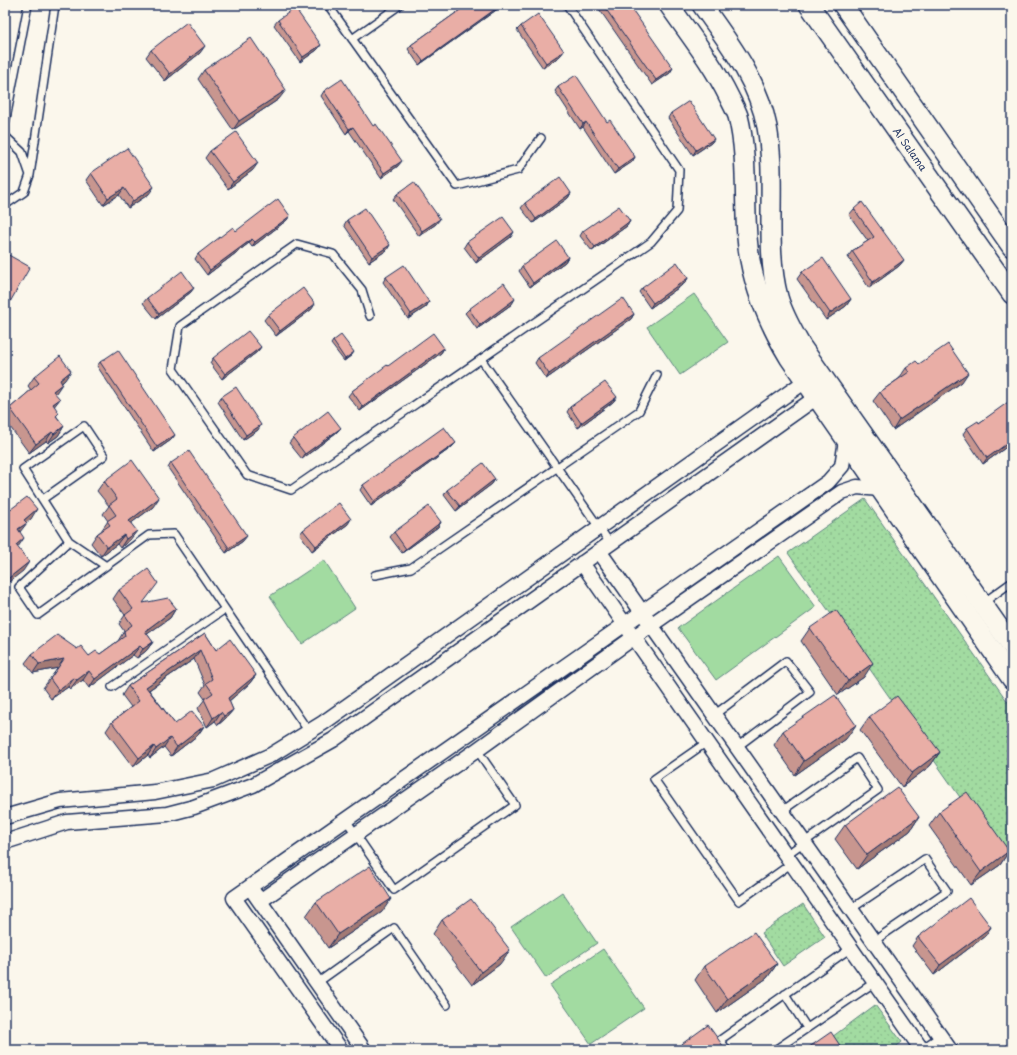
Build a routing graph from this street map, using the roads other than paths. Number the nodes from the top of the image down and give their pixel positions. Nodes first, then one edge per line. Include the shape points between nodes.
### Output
1 (28, 5) edge
2 (55, 5) edge
3 (328, 5) edge
4 (400, 5) edge
5 (567, 5) edge
6 (669, 5) edge
7 (702, 5) edge
8 (809, 5) edge
9 (843, 5) edge
10 (352, 39) junction
11 (5, 124) edge
12 (5, 136) edge
13 (541, 138) dead end
14 (30, 175) junction
15 (5, 205) edge
16 (1012, 247) edge
17 (1012, 294) edge
18 (370, 316) dead end
19 (481, 359) junction
20 (657, 375) dead end
21 (812, 376) junction
22 (823, 392) junction
23 (846, 440) junction
24 (556, 466) junction
25 (880, 489) junction
26 (43, 499) junction
27 (599, 528) junction
28 (70, 541) junction
29 (605, 547) junction
30 (582, 563) junction
31 (106, 566) junction
32 (375, 575) dead end
33 (1012, 582) edge
34 (982, 603) junction
35 (225, 609) junction
36 (642, 612) junction
37 (625, 623) junction
38 (651, 625) junction
39 (634, 637) junction
40 (1012, 646) edge
41 (1012, 679) edge
42 (112, 687) dead end
43 (714, 715) junction
44 (309, 732) junction
45 (707, 742) junction
46 (737, 747) junction
47 (477, 750) junction
48 (782, 811) junction
49 (5, 817) edge
50 (346, 820) junction
51 (356, 833) junction
52 (5, 842) edge
53 (804, 842) junction
54 (789, 859) junction
55 (250, 887) junction
56 (260, 901) junction
57 (851, 909) junction
58 (874, 941) junction
59 (851, 948) junction
60 (875, 982) junction
61 (317, 983) junction
62 (785, 994) junction
63 (447, 1005) dead end
64 (807, 1028) junction
65 (941, 1036) junction
66 (341, 1050) edge
67 (364, 1050) edge
68 (727, 1050) edge
69 (774, 1050) edge
70 (921, 1050) edge
71 (950, 1050) edge

1 - 11 lane
2 - 14 lane
3 - 10 lane
4 - 10 lane
5 - 19 lane via 680,170 677,211 651,242
6 - 21 street via 712,66 737,115 745,156 747,238 753,273 776,336
7 - 21 street via 749,76 760,103 770,148 773,268 778,297
8 - 17 street, Al Salama
9 - 16 street
10 - 13 lane via 457,186 518,170
12 - 14 lane via 22,152
14 - 15 lane via 24,192
18 - 19 lane via 362,290 333,254 297,244 180,326 173,369 247,475 291,490
19 - 24 lane
20 - 24 lane via 639,410
21 - 22 street
21 - 27 street
22 - 23 street
22 - 29 street
22 - 34 street
23 - 25 street
23 - 36 street via 842,466 828,482
24 - 27 lane
24 - 32 lane via 411,568
25 - 38 street via 857,487 842,492
25 - 41 street
26 - 26 lane via 23,469 84,426 104,456
26 - 28 lane
27 - 29 lane
27 - 44 street
28 - 31 lane
28 - 31 lane via 19,587 38,614
29 - 30 street
29 - 36 street
30 - 37 street
30 - 52 street via 333,740 253,785 223,798 167,814 67,822
31 - 35 lane via 149,535 174,534
33 - 34 lane
34 - 40 street
35 - 42 lane
35 - 44 lane
36 - 37 street
36 - 38 street
37 - 39 street
37 - 50 street
38 - 39 street
38 - 43 street
39 - 45 street
39 - 47 street
43 - 46 street
43 - 46 lane via 786,661 810,692
44 - 49 street via 271,755 214,780 155,792 60,801
45 - 54 street
45 - 54 lane via 654,779 658,785 739,900
46 - 48 street
47 - 51 street
47 - 51 lane via 515,805 394,890
48 - 53 street
48 - 53 lane via 857,758 878,790
50 - 51 lane
50 - 55 street
51 - 56 street
53 - 54 lane
53 - 57 street
54 - 59 street
55 - 56 street
55 - 66 street via 234,898
56 - 61 street
57 - 58 street
57 - 58 lane via 925,859 947,891
58 - 65 street
59 - 60 street
59 - 62 lane
60 - 64 lane
60 - 70 street
61 - 63 lane via 394,928
61 - 67 street
62 - 64 lane
62 - 68 lane via 720,1040
64 - 69 lane
65 - 70 lane
65 - 71 street

